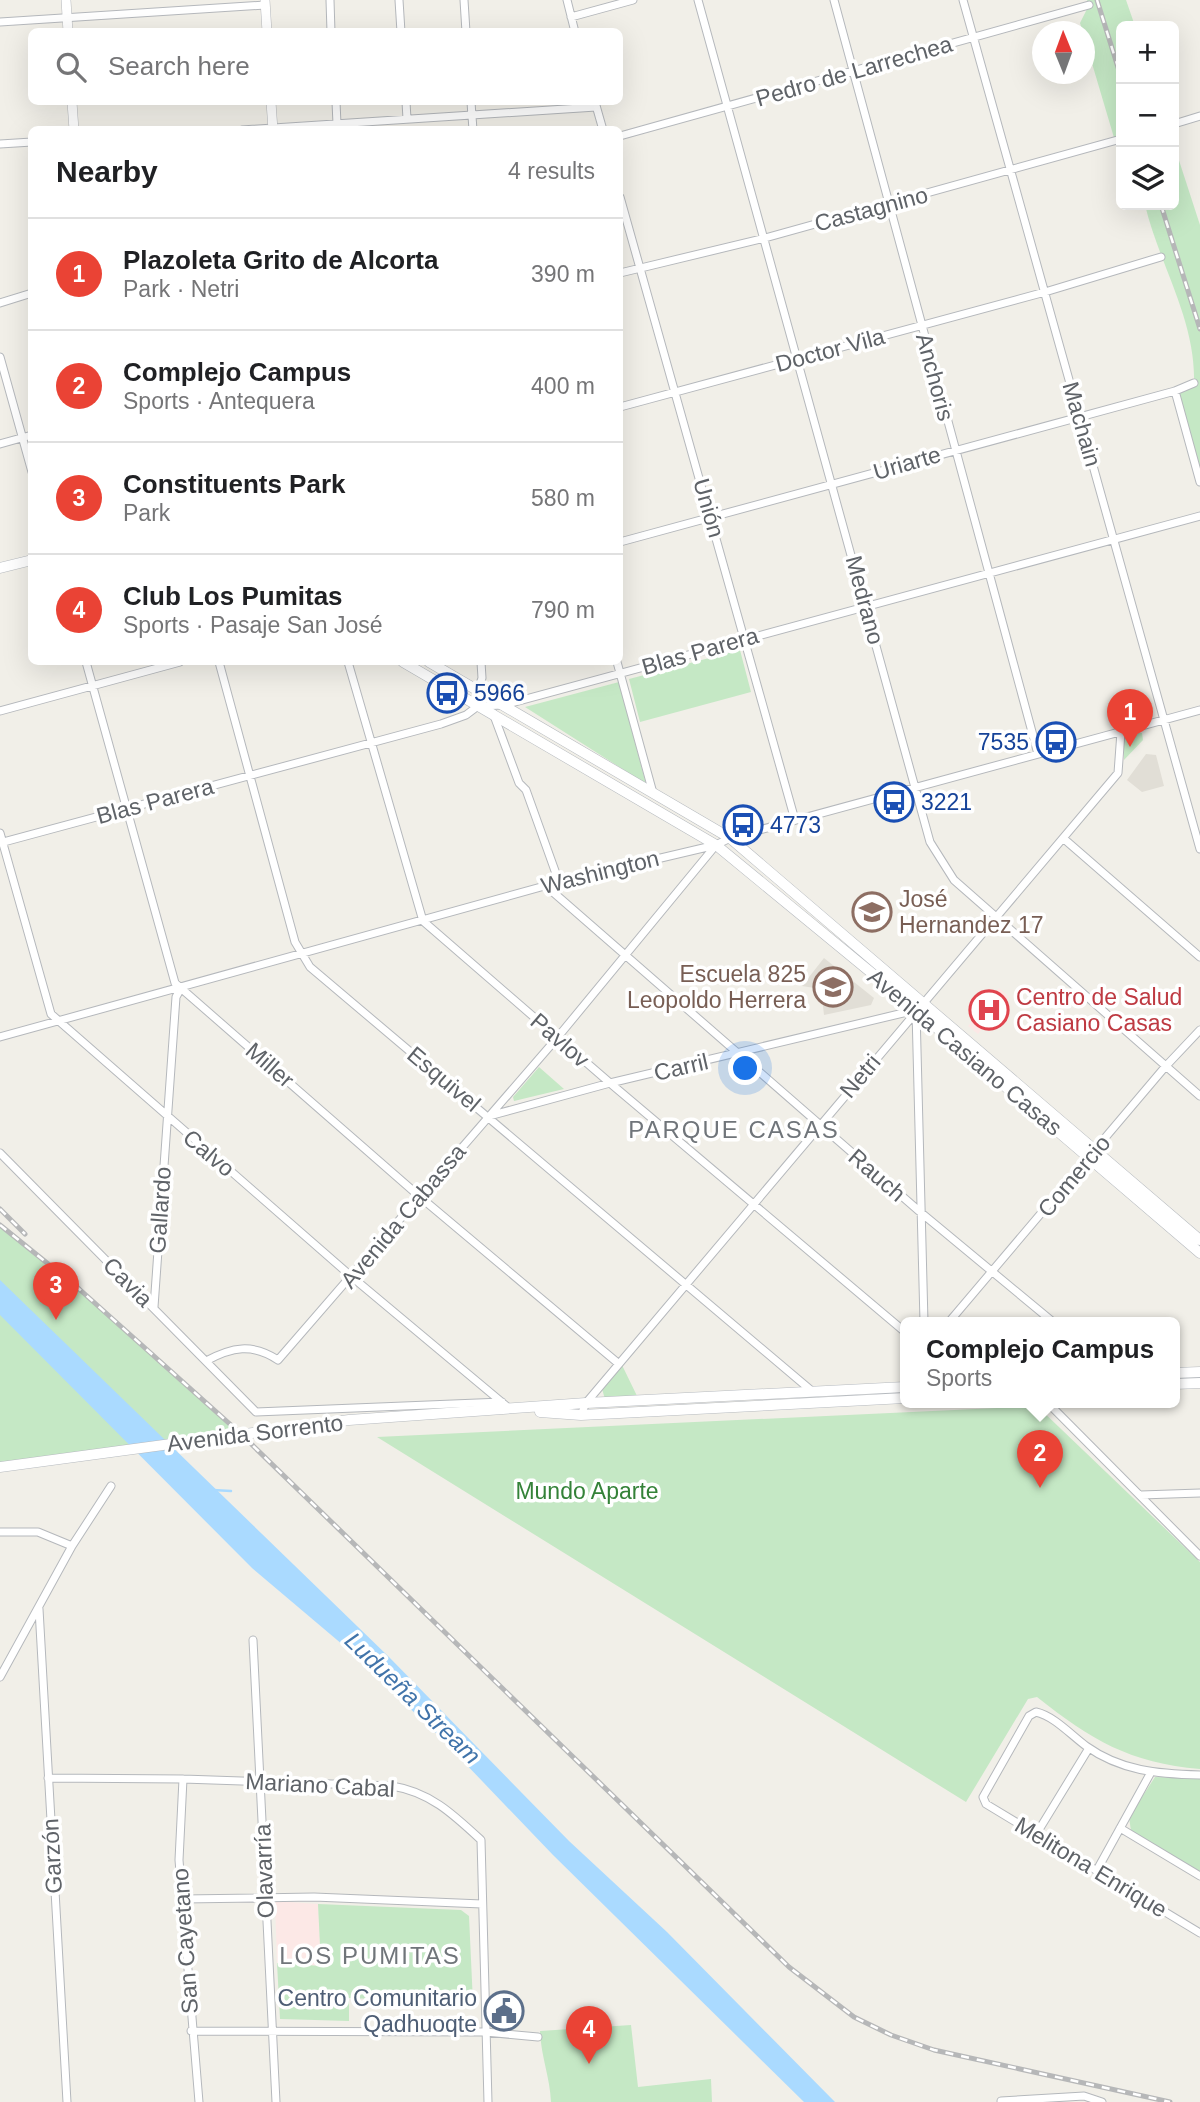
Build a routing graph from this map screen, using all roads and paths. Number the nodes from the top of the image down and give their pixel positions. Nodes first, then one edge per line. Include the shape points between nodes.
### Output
1 (66, 0) edge
2 (330, 0) edge
3 (399, 0) edge
4 (464, 0) edge
5 (566, 0) edge
6 (633, 0) edge
7 (698, 0) edge
8 (834, 0) edge
9 (963, 0) edge
10 (265, 3) edge
11 (1089, 5) dead end
12 (571, 17) junction
13 (67, 18) junction
14 (0, 22) edge
15 (68, 28) edge
16 (267, 28) edge
17 (331, 28) edge
18 (401, 28) edge
19 (466, 28) edge
20 (574, 28) edge
21 (974, 37) junction
22 (853, 72) junction
23 (72, 105) edge
24 (271, 105) edge
25 (336, 105) edge
26 (406, 105) edge
27 (471, 105) edge
28 (585, 105) edge
29 (596, 105) edge
30 (728, 107) junction
31 (471, 115) junction
32 (1200, 116) edge
33 (407, 119) junction
34 (1179, 122) edge
35 (337, 124) junction
36 (74, 126) edge
37 (273, 126) edge
38 (311, 126) edge
39 (472, 126) edge
40 (602, 126) edge
41 (623, 135) edge
42 (1116, 140) edge
43 (28, 142) edge
44 (0, 144) edge
45 (1011, 171) junction
46 (889, 204) junction
47 (624, 233) edge
48 (765, 238) junction
49 (1161, 257) dead end
50 (638, 267) junction
51 (623, 272) edge
52 (1045, 292) junction
53 (28, 294) edge
54 (0, 303) edge
55 (921, 325) junction
56 (0, 358) edge
57 (799, 359) junction
58 (1194, 383) dead end
59 (1175, 391) junction
60 (675, 392) junction
61 (623, 406) edge
62 (1080, 416) junction
63 (28, 436) edge
64 (22, 438) junction
65 (0, 444) edge
66 (954, 449) junction
67 (28, 458) edge
68 (1200, 482) edge
69 (833, 484) junction
70 (1200, 516) edge
71 (712, 517) junction
72 (1114, 538) junction
73 (623, 541) edge
74 (28, 561) edge
75 (0, 568) edge
76 (988, 571) junction
77 (867, 604) junction
78 (745, 639) junction
79 (87, 665) edge
80 (169, 665) edge
81 (220, 665) edge
82 (349, 665) edge
83 (408, 665) edge
84 (434, 665) edge
85 (481, 665) edge
86 (618, 665) edge
87 (620, 673) junction
88 (92, 685) junction
89 (478, 690) junction
90 (504, 705) junction
91 (487, 709) junction
92 (1200, 710) edge
93 (0, 711) edge
94 (1166, 720) junction
95 (1121, 732) junction
96 (372, 742) junction
97 (1038, 754) junction
98 (250, 775) junction
99 (914, 788) junction
100 (653, 793) junction
101 (126, 809) junction
102 (795, 820) junction
103 (0, 833) edge
104 (730, 838) junction
105 (1063, 838) junction
106 (1, 843) edge
107 (716, 845) junction
108 (1200, 849) edge
109 (559, 882) junction
110 (546, 886) junction
111 (995, 918) junction
112 (423, 920) junction
113 (302, 953) junction
114 (626, 955) junction
115 (1200, 957) edge
116 (181, 988) junction
117 (920, 1006) junction
118 (58, 1021) junction
119 (1200, 1030) edge
120 (0, 1037) edge
121 (557, 1038) junction
122 (739, 1054) junction
123 (1165, 1067) junction
124 (610, 1083) junction
125 (1200, 1096) edge
126 (488, 1116) junction
127 (167, 1117) junction
128 (820, 1124) junction
129 (0, 1153) edge
130 (1093, 1154) junction
131 (419, 1196) junction
132 (755, 1204) junction
133 (919, 1211) junction
134 (1200, 1240) edge
135 (1200, 1253) edge
136 (993, 1273) junction
137 (352, 1277) junction
138 (685, 1283) junction
139 (153, 1307) junction
140 (924, 1317) edge
141 (953, 1317) edge
142 (1047, 1317) edge
143 (900, 1328) edge
144 (206, 1362) junction
145 (619, 1364) junction
146 (1200, 1372) edge
147 (1180, 1373) edge
148 (1200, 1383) edge
149 (1180, 1384) edge
150 (900, 1387) edge
151 (813, 1391) junction
152 (900, 1398) edge
153 (503, 1402) junction
154 (586, 1403) junction
155 (814, 1403) junction
156 (1053, 1408) edge
157 (512, 1410) junction
158 (581, 1415) junction
159 (0, 1467) edge
160 (111, 1486) dead end
161 (1200, 1493) edge
162 (1141, 1495) junction
163 (0, 1532) edge
164 (72, 1546) junction
165 (1200, 1556) edge
166 (40, 1609) junction
167 (253, 1640) dead end
168 (0, 1677) edge
169 (1089, 1748) junction
170 (1150, 1774) junction
171 (1200, 1775) edge
172 (48, 1778) junction
173 (183, 1779) junction
174 (261, 1782) junction
175 (1120, 1828) junction
176 (1037, 1833) junction
177 (1097, 1870) junction
178 (1200, 1876) edge
179 (265, 1897) junction
180 (183, 1899) junction
181 (482, 1904) junction
182 (1200, 1933) edge
183 (272, 2029) junction
184 (191, 2031) junction
185 (485, 2032) junction
186 (538, 2037) dead end
187 (1001, 2101) edge
188 (67, 2102) edge
189 (199, 2102) edge
190 (276, 2102) edge
191 (488, 2102) edge
192 (1102, 2102) edge

1 - 13 street
2 - 17 street
3 - 18 street
4 - 19 street
5 - 12 street
6 - 12 street
7 - 30 street, Medrano
8 - 22 street, Anchoris
9 - 21 street, Machain
10 - 13 street
10 - 16 street
11 - 21 street, Pedro de Larrechea
12 - 20 street
13 - 14 street
13 - 15 street
21 - 22 street, Pedro de Larrechea
21 - 45 street, Machain
22 - 30 street, Pedro de Larrechea
22 - 46 street, Anchoris
23 - 36 street
24 - 37 street
25 - 35 street
26 - 33 street
27 - 31 street
28 - 31 street
29 - 40 street
30 - 41 street, Pedro de Larrechea
30 - 48 street, Medrano
31 - 33 street
31 - 39 street
32 - 34 street
33 - 35 street
35 - 38 street
42 - 45 street, Castagnino
43 - 44 street
45 - 46 street, Castagnino
45 - 52 street, Machain
46 - 48 street, Castagnino
46 - 55 street, Anchoris
47 - 50 street, Unión
48 - 50 street, Castagnino
48 - 57 street, Medrano
49 - 52 street, Doctor Vila
50 - 51 street, Castagnino
50 - 60 street, Unión
52 - 55 street, Doctor Vila
52 - 62 street, Machain
53 - 54 street
55 - 57 street, Doctor Vila
55 - 66 street, Anchoris
56 - 64 street
57 - 60 street, Doctor Vila
57 - 69 street, Medrano
58 - 59 street, Uriarte
59 - 62 street, Uriarte
59 - 68 street
60 - 61 street, Doctor Vila
60 - 71 street, Unión
62 - 66 street, Uriarte
62 - 72 street, Machain
63 - 64 street
64 - 65 street
64 - 67 street
66 - 69 street, Uriarte
66 - 76 street, Anchoris
69 - 71 street, Uriarte
69 - 77 street, Medrano
70 - 72 street, Blas Parera
71 - 73 street, Uriarte
71 - 78 street, Unión
72 - 76 street, Blas Parera
72 - 94 street, Machain
74 - 75 main road
76 - 77 street, Blas Parera
76 - 97 street, Anchoris
77 - 78 street, Blas Parera
77 - 99 street, Medrano
78 - 87 street, Blas Parera
78 - 102 street, Unión
79 - 88 street, Miller
80 - 88 street
81 - 98 street, Esquivel
82 - 96 street
83 - 91 main road, Avenida Casiano Casas
84 - 89 main road, Avenida Casiano Casas
85 - 89 street
86 - 87 street
87 - 90 street, Blas Parera
87 - 100 street
88 - 93 street
88 - 101 street, Miller
89 - 90 main road, Avenida Casiano Casas
89 - 91 street
90 - 91 street, Blas Parera
90 - 100 main road, Avenida Casiano Casas
91 - 96 street, Blas Parera
91 - 107 main road, Avenida Casiano Casas
91 - 109 street via 519,783 527,790
92 - 94 street, Washington
94 - 95 street, Washington
94 - 108 street, Machain
95 - 97 street, Washington
95 - 105 street, Netri via 1118,773
96 - 98 street, Blas Parera
96 - 112 street
97 - 99 street, Washington
98 - 101 street, Blas Parera
98 - 113 street, Esquivel via 295,942
99 - 102 street, Washington
99 - 111 street, Medrano via 930,842 954,880
100 - 104 main road, Avenida Casiano Casas
101 - 106 street, Blas Parera
101 - 116 street, Miller via 175,983
102 - 104 street, Washington
103 - 106 street, Calvo
104 - 107 street, Washington
104 - 117 main road, Avenida Casiano Casas
105 - 111 street, Netri
105 - 115 street
106 - 118 street, Calvo via 51,1014
107 - 109 street, Washington
107 - 114 street, Avenida Cabassa
107 - 117 main road, Avenida Casiano Casas
109 - 110 street, Washington
110 - 112 street, Washington
110 - 114 street, Rauch
111 - 117 street, Netri
111 - 123 street, Medrano
112 - 113 street, Washington
112 - 121 street, Pavlov
113 - 116 street, Washington
113 - 126 street, Esquivel via 310,967
114 - 121 street, Avenida Cabassa
114 - 122 street, Rauch
116 - 118 street, Washington
116 - 127 street, Gallardo via 176,997
116 - 131 street, Miller
117 - 122 street, Carril
117 - 128 street, Netri
117 - 130 main road, Avenida Casiano Casas
117 - 133 street
118 - 120 street, Washington
118 - 127 street, Calvo
119 - 123 street, Comercio
121 - 124 street, Pavlov
121 - 126 street, Avenida Cabassa
122 - 124 street, Carril
122 - 128 street, Rauch
123 - 125 street, Medrano
123 - 130 street, Comercio
124 - 126 street, Carril
124 - 132 street, Pavlov
126 - 131 street, Avenida Cabassa
126 - 138 street, Esquivel
127 - 137 street, Calvo
127 - 139 street, Gallardo
128 - 132 street, Netri
128 - 133 street, Rauch
129 - 139 street, Cavia
130 - 134 main road, Avenida Casiano Casas
130 - 135 main road, Avenida Casiano Casas
130 - 136 street, Comercio
131 - 137 street, Avenida Cabassa
131 - 145 street, Miller
132 - 138 street, Netri
132 - 143 street, Pavlov
133 - 136 street, Rauch
133 - 140 street
136 - 141 street, Comercio
136 - 142 street, Rauch
137 - 144 street, Avenida Cabassa via 278,1360 261,1349 242,1347
137 - 153 street, Calvo
138 - 145 street, Netri
138 - 151 street, Esquivel
139 - 144 street, Cavia
144 - 153 street, Cavia via 256,1412
145 - 154 street, Netri
146 - 147 main road
148 - 149 main road
150 - 151 main road, Avenida Sorrento
151 - 154 main road, Avenida Sorrento
151 - 155 street
152 - 155 main road, Avenida Sorrento
153 - 157 street, Calvo
154 - 157 main road, Avenida Sorrento
154 - 158 street, Netri
155 - 158 main road, Avenida Sorrento
156 - 162 street
157 - 158 main road, Avenida Sorrento
157 - 159 main road, Avenida Sorrento via 349,1420
160 - 164 street
161 - 162 street
162 - 165 street
163 - 164 street via 38,1532
164 - 166 street
166 - 168 street
166 - 172 street, Garzón
167 - 174 street, Olavarría
169 - 170 street
169 - 176 street
169 - 176 street, Melitona Enrique via 1036,1712 1029,1716 983,1800
170 - 171 street
170 - 175 street
172 - 173 street, Mariano Cabal
172 - 188 street, Garzón
173 - 174 street, Mariano Cabal
173 - 180 street, San Cayetano via 179,1860
174 - 179 street, Olavarría
174 - 181 street, Mariano Cabal via 392,1786 427,1796 481,1840
175 - 177 street
175 - 178 street
176 - 177 street, Melitona Enrique
177 - 182 street, Melitona Enrique
179 - 180 street
179 - 181 street
179 - 183 street, Olavarría
180 - 184 street, San Cayetano
181 - 185 street, Mariano Cabal
183 - 184 street
183 - 185 street
183 - 190 street, Olavarría
184 - 189 street, San Cayetano
185 - 186 street
185 - 191 street, Mariano Cabal
187 - 192 street via 1084,2096

